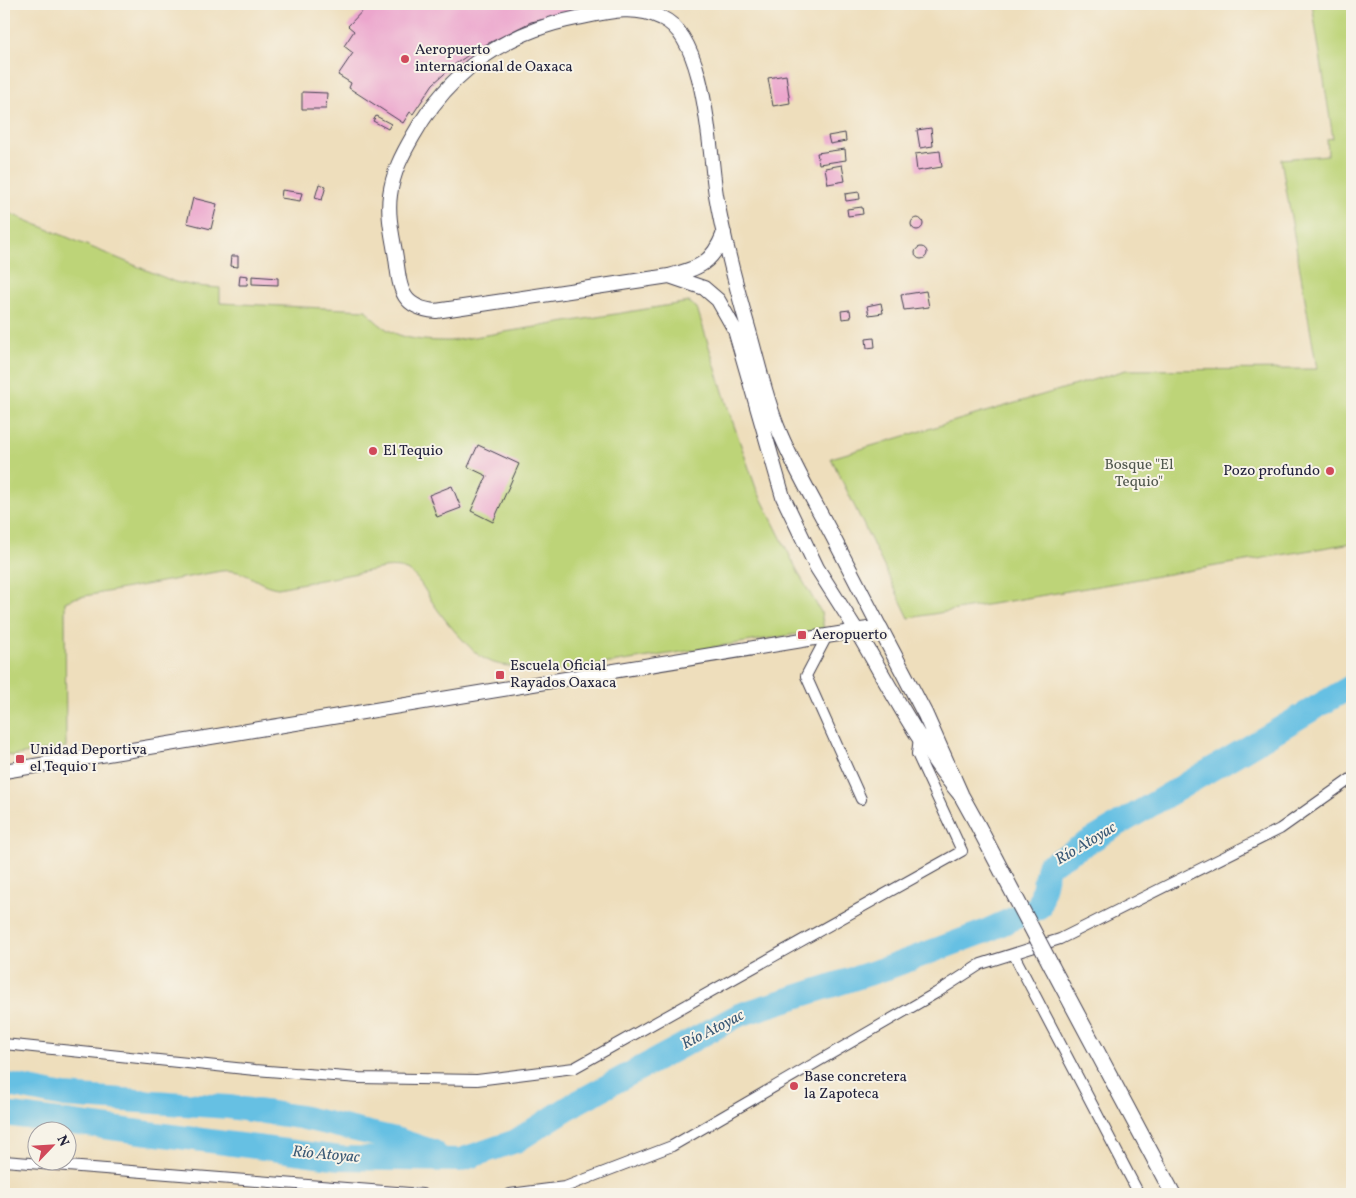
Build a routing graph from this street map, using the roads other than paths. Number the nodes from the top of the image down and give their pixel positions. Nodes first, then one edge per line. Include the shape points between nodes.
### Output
1 (724, 233) junction
2 (669, 276) junction
3 (880, 628) junction
4 (858, 631) junction
5 (827, 636) junction
6 (919, 737) junction
7 (4, 772) edge
8 (1352, 778) edge
9 (961, 795) junction
10 (861, 799) dead end
11 (1014, 955) junction
12 (4, 1044) edge
13 (4, 1161) edge
14 (422, 1194) edge
15 (510, 1194) edge
16 (1139, 1194) edge
17 (1173, 1194) edge

1 - 2 street via 714,253 699,268
1 - 2 street via 699,75 682,34 663,18 645,12 623,8 562,21 506,42 466,70 434,102 422,117 397,164 390,197 398,271 404,295 410,304 422,310 436,311
1 - 3 street via 737,292 776,424
2 - 4 street via 704,288 718,300 735,330 783,497 816,568
3 - 4 main road
3 - 9 main road via 925,714
4 - 5 street
4 - 6 main road
5 - 7 street
5 - 10 street via 806,676
6 - 9 main road
6 - 12 street via 917,754 962,851 574,1068 476,1080 359,1078
8 - 11 street via 1280,829 1060,939
9 - 17 main road, bridge
11 - 15 street via 981,964 672,1146 565,1187
11 - 16 street
13 - 14 street

